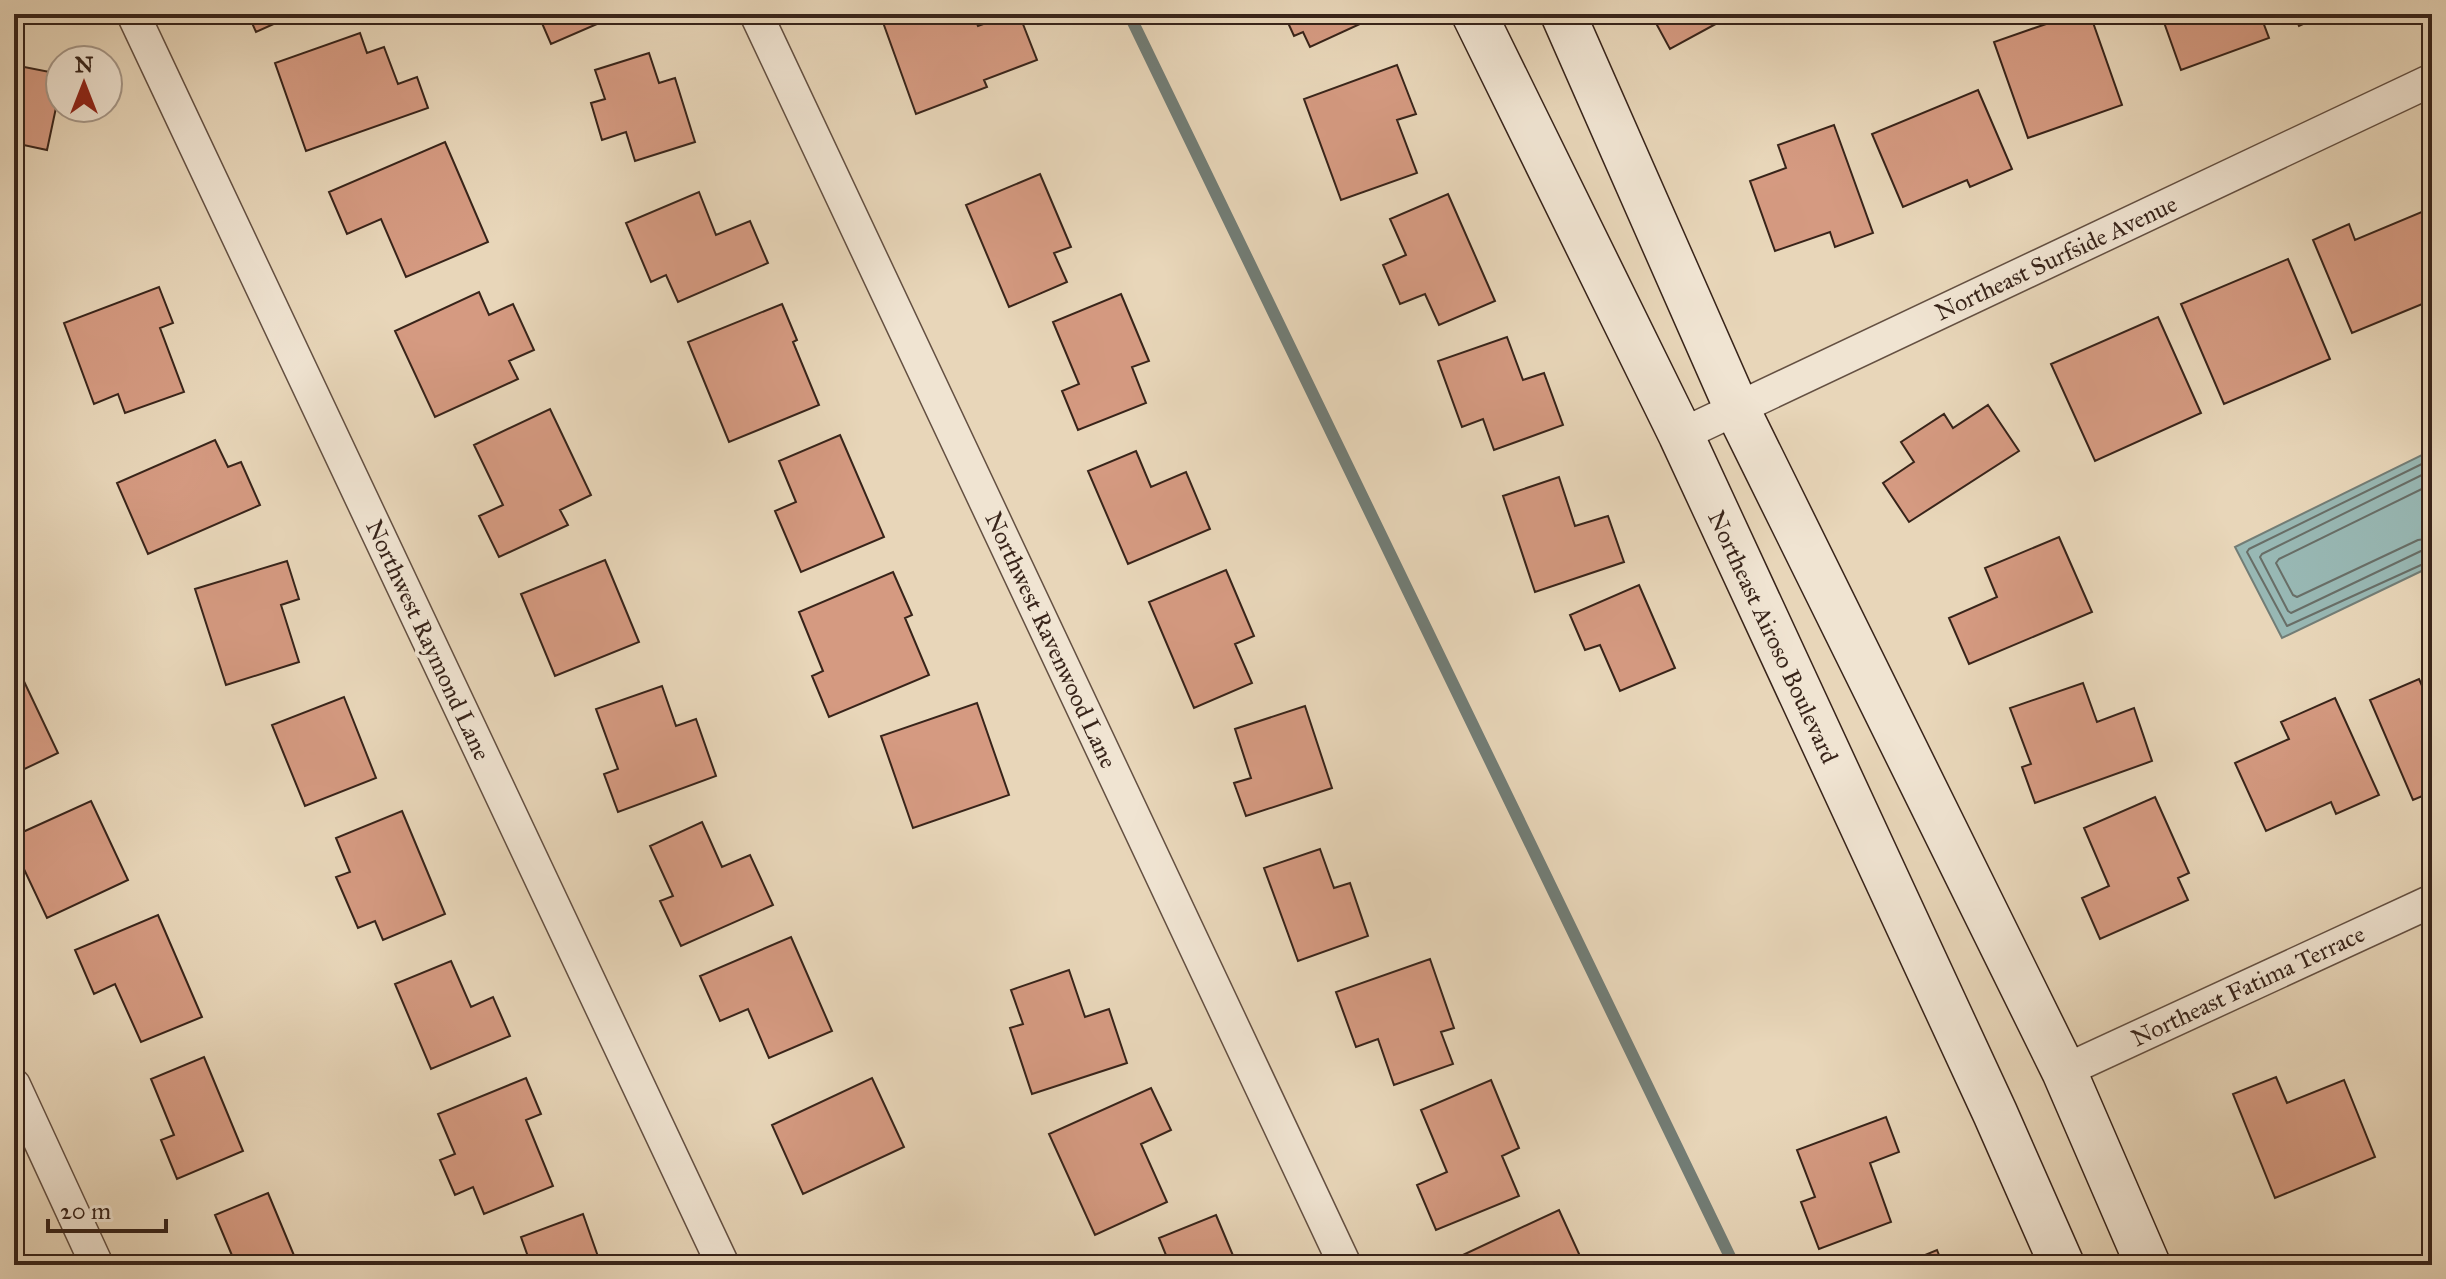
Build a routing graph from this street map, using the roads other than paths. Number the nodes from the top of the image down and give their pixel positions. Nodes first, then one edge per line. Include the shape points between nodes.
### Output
1 (133, 14) edge
2 (756, 14) edge
3 (1474, 14) edge
4 (1563, 14) edge
5 (2432, 80) edge
6 (1737, 409) junction
7 (1681, 435) junction
8 (2432, 901) edge
9 (2064, 1071) junction
10 (14, 1085) edge
11 (97, 1265) edge
12 (723, 1265) edge
13 (1345, 1265) edge
14 (2062, 1265) edge
15 (2148, 1265) edge

1 - 12 street, Northwest Raymond Lane
2 - 13 street, Northwest Ravenwood Lane
3 - 7 main road, Northeast Airoso Boulevard
4 - 6 main road
5 - 6 street, Northeast Surfside Avenue
6 - 7 street, Northeast Surfside Avenue
6 - 9 main road
7 - 14 main road, Northeast Airoso Boulevard
8 - 9 street, Northeast Fatima Terrace
9 - 15 main road
10 - 11 street

